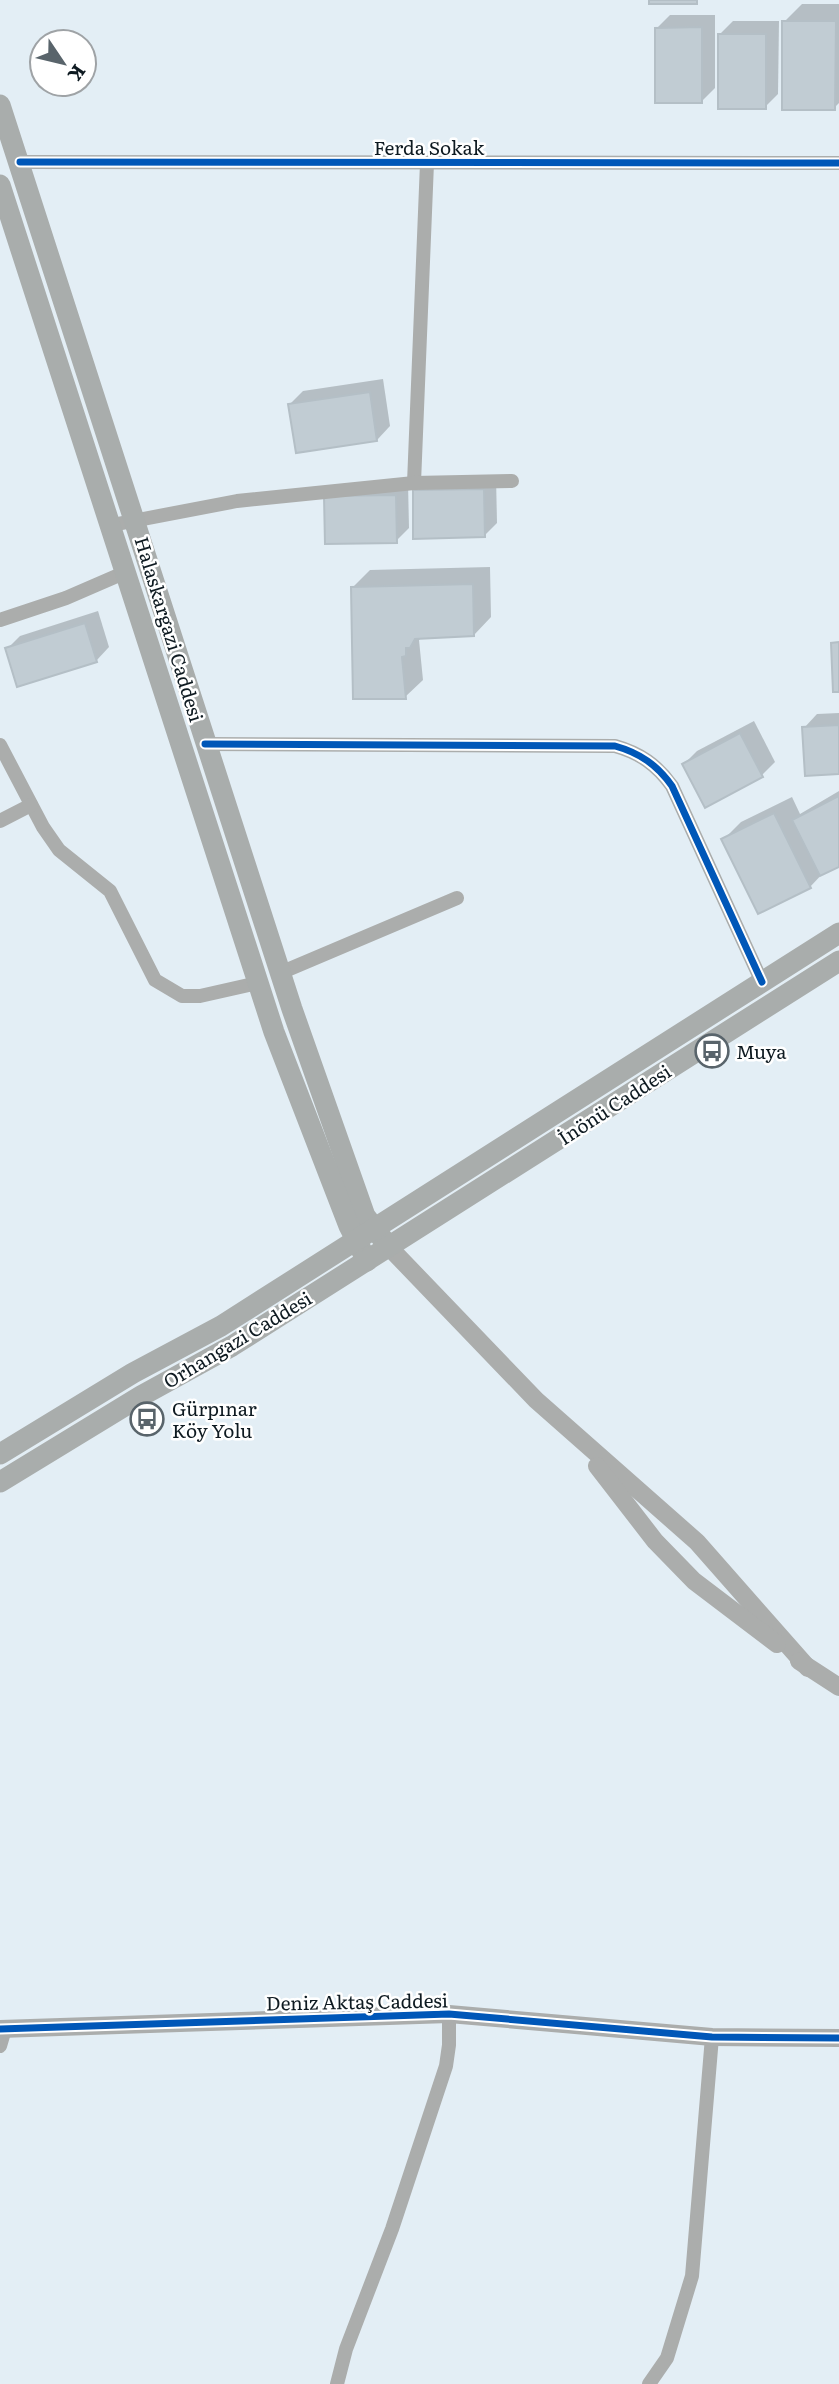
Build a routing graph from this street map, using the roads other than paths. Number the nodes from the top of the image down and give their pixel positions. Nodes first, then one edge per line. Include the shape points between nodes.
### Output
1 (0, 105) edge
2 (20, 162) junction
3 (427, 163) junction
4 (839, 163) edge
5 (0, 185) edge
6 (512, 481) dead end
7 (414, 482) junction
8 (135, 519) junction
9 (112, 526) junction
10 (126, 572) junction
11 (0, 620) edge
12 (180, 744) junction
13 (205, 744) junction
14 (0, 745) edge
15 (31, 805) junction
16 (0, 821) edge
17 (457, 898) dead end
18 (839, 933) edge
19 (839, 961) edge
20 (280, 973) junction
21 (762, 982) junction
22 (258, 983) junction
23 (772, 1002) junction
24 (618, 1072) junction
25 (632, 1092) junction
26 (374, 1230) junction
27 (355, 1241) junction
28 (388, 1246) junction
29 (367, 1261) junction
30 (221, 1326) junction
31 (232, 1346) junction
32 (133, 1373) junction
33 (141, 1395) junction
34 (62, 1417) junction
35 (573, 1435) junction
36 (71, 1438) junction
37 (0, 1454) edge
38 (0, 1482) edge
39 (808, 1668) junction
40 (839, 1687) edge
41 (449, 2014) junction
42 (2, 2035) edge
43 (712, 2037) junction
44 (839, 2038) edge
45 (337, 2384) edge
46 (649, 2384) edge

1 - 2 main road, Halaskargazi Caddesi
2 - 3 street, Ferda Sokak
2 - 8 main road, Halaskargazi Caddesi
3 - 4 street, Ferda Sokak
3 - 7 street
5 - 9 main road
6 - 7 street
7 - 8 street via 237,500
8 - 9 street
8 - 13 main road, Halaskargazi Caddesi
9 - 10 main road
10 - 11 street
10 - 12 main road
12 - 13 main road
12 - 22 main road
13 - 20 main road, Halaskargazi Caddesi
13 - 21 street via 615,746 630,750 654,765 671,786
14 - 15 street
15 - 16 street
15 - 22 street via 59,850 110,891 155,980 182,996
17 - 20 street
18 - 21 main road, Orhangazi Caddesi
19 - 23 main road, İnönü Caddesi
20 - 22 main road
20 - 26 main road, Halaskargazi Caddesi via 365,1216
21 - 23 main road
21 - 24 main road, Orhangazi Caddesi
22 - 27 main road
23 - 25 main road, İnönü Caddesi
24 - 25 main road
24 - 26 main road, Orhangazi Caddesi
25 - 28 main road, İnönü Caddesi
26 - 27 main road, Orhangazi Caddesi
26 - 28 main road, Halaskargazi Caddesi
27 - 29 main road
27 - 30 main road, Orhangazi Caddesi
28 - 29 main road, İnönü Caddesi
28 - 35 street
29 - 31 main road, Orhangazi Caddesi
30 - 31 main road
30 - 32 main road, Orhangazi Caddesi
31 - 33 main road, Orhangazi Caddesi
32 - 33 main road
32 - 34 main road, Orhangazi Caddesi
33 - 36 main road, Orhangazi Caddesi
34 - 36 main road
34 - 37 main road, Orhangazi Caddesi
35 - 39 street via 697,1542
35 - 39 street via 655,1541 694,1581
36 - 38 main road, Orhangazi Caddesi
39 - 40 street
41 - 42 street, Deniz Aktaş Caddesi
41 - 43 street, Deniz Aktaş Caddesi
41 - 45 street via 446,2066
43 - 44 street, Deniz Aktaş Caddesi
43 - 46 street via 692,2276 667,2358

